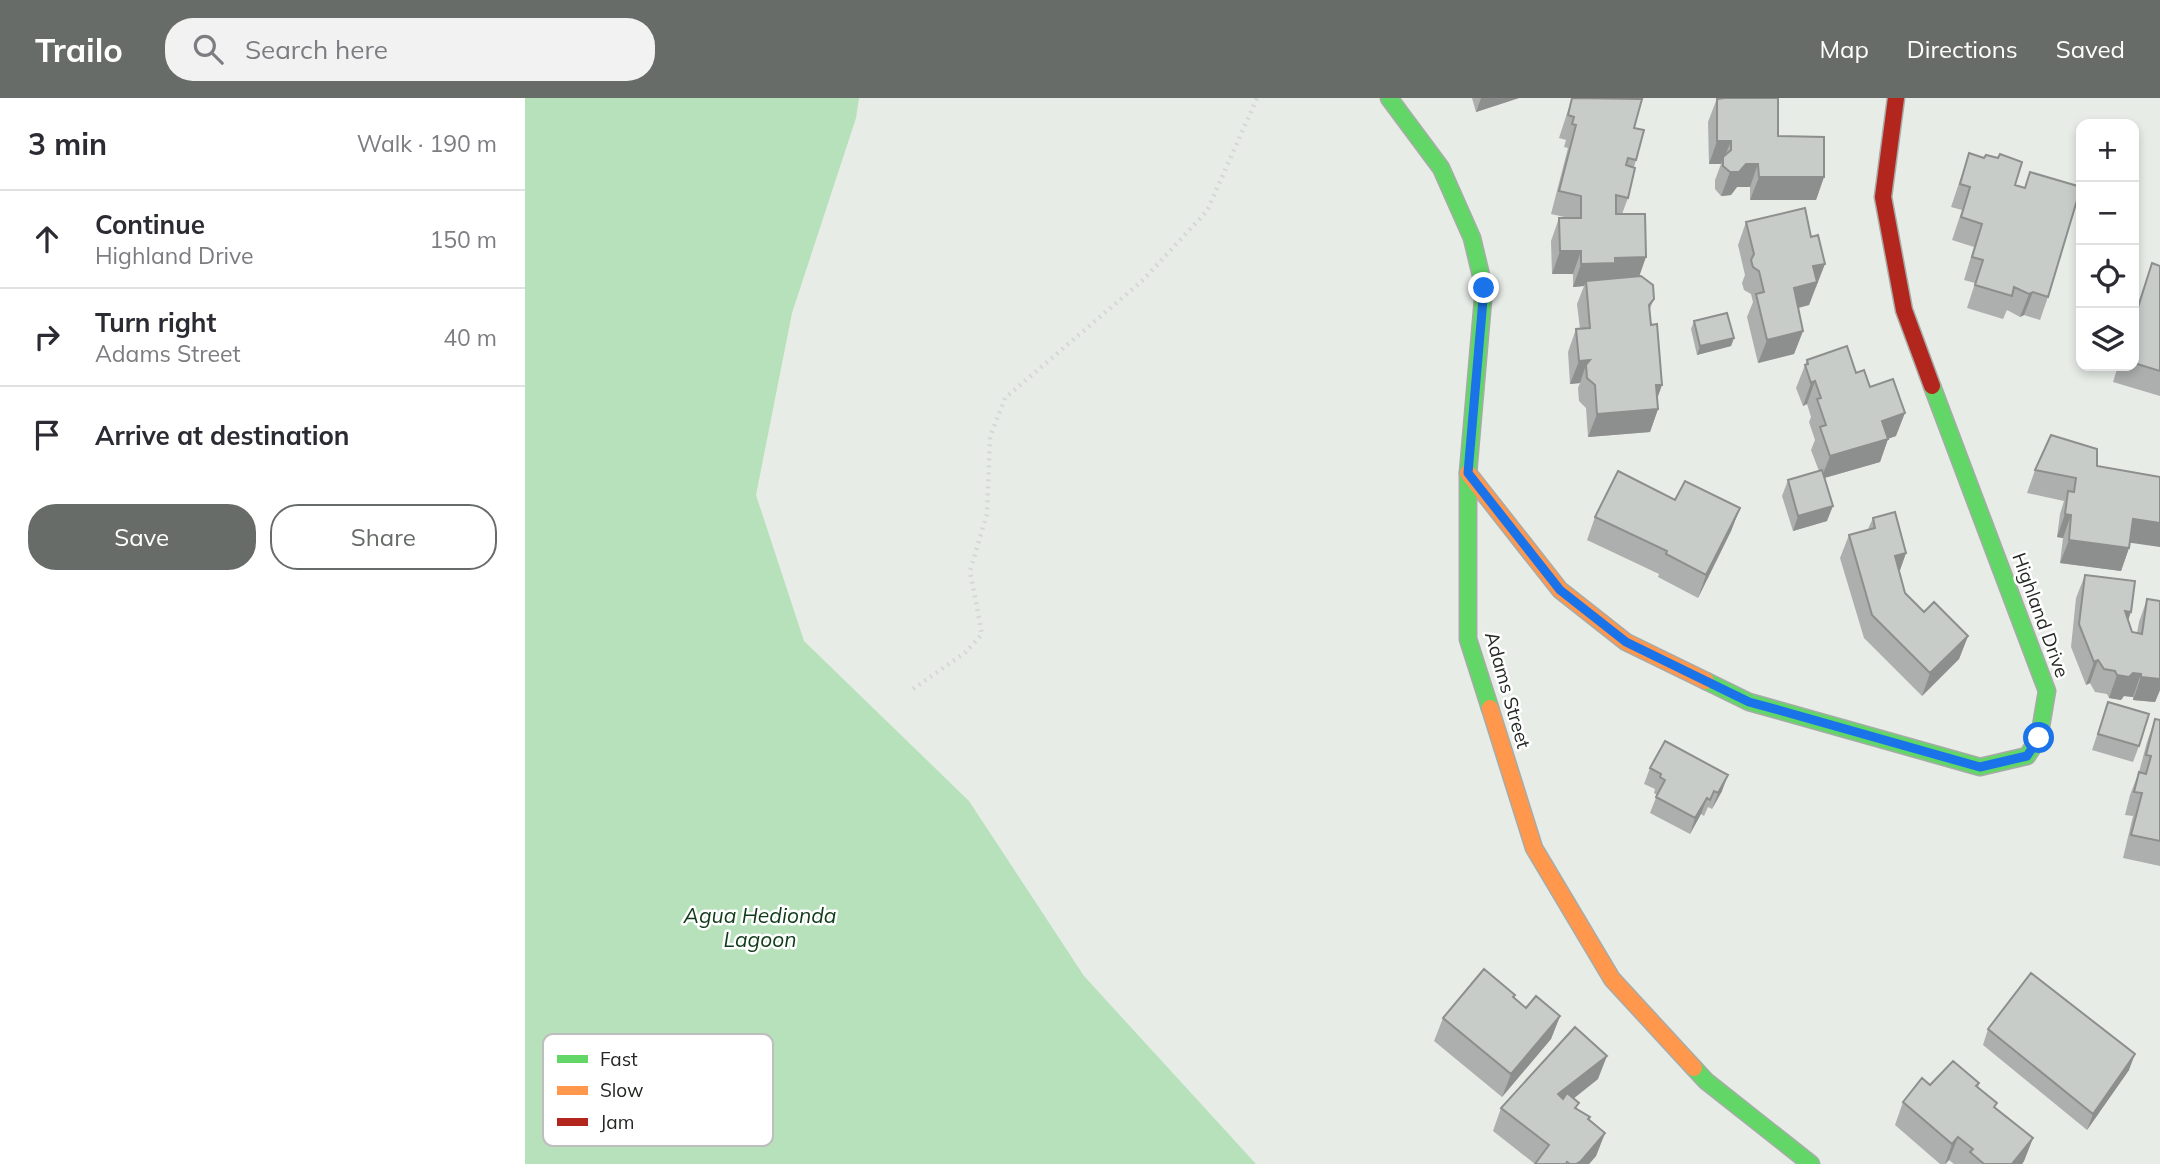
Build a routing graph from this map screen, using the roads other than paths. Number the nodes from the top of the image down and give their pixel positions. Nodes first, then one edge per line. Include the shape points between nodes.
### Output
1 (1389, 98) edge
2 (1896, 98) edge
3 (1468, 473) junction
4 (1811, 1164) edge

1 - 3 street, Adams Street via 1441,168 1472,238 1484,288
2 - 3 street, Highland Drive via 1883,197 1904,310 2047,691 2039,738 2027,756 1980,767 1749,702 1626,642 1560,590
3 - 4 street, Adams Street via 1468,639 1534,848 1612,979 1706,1081

